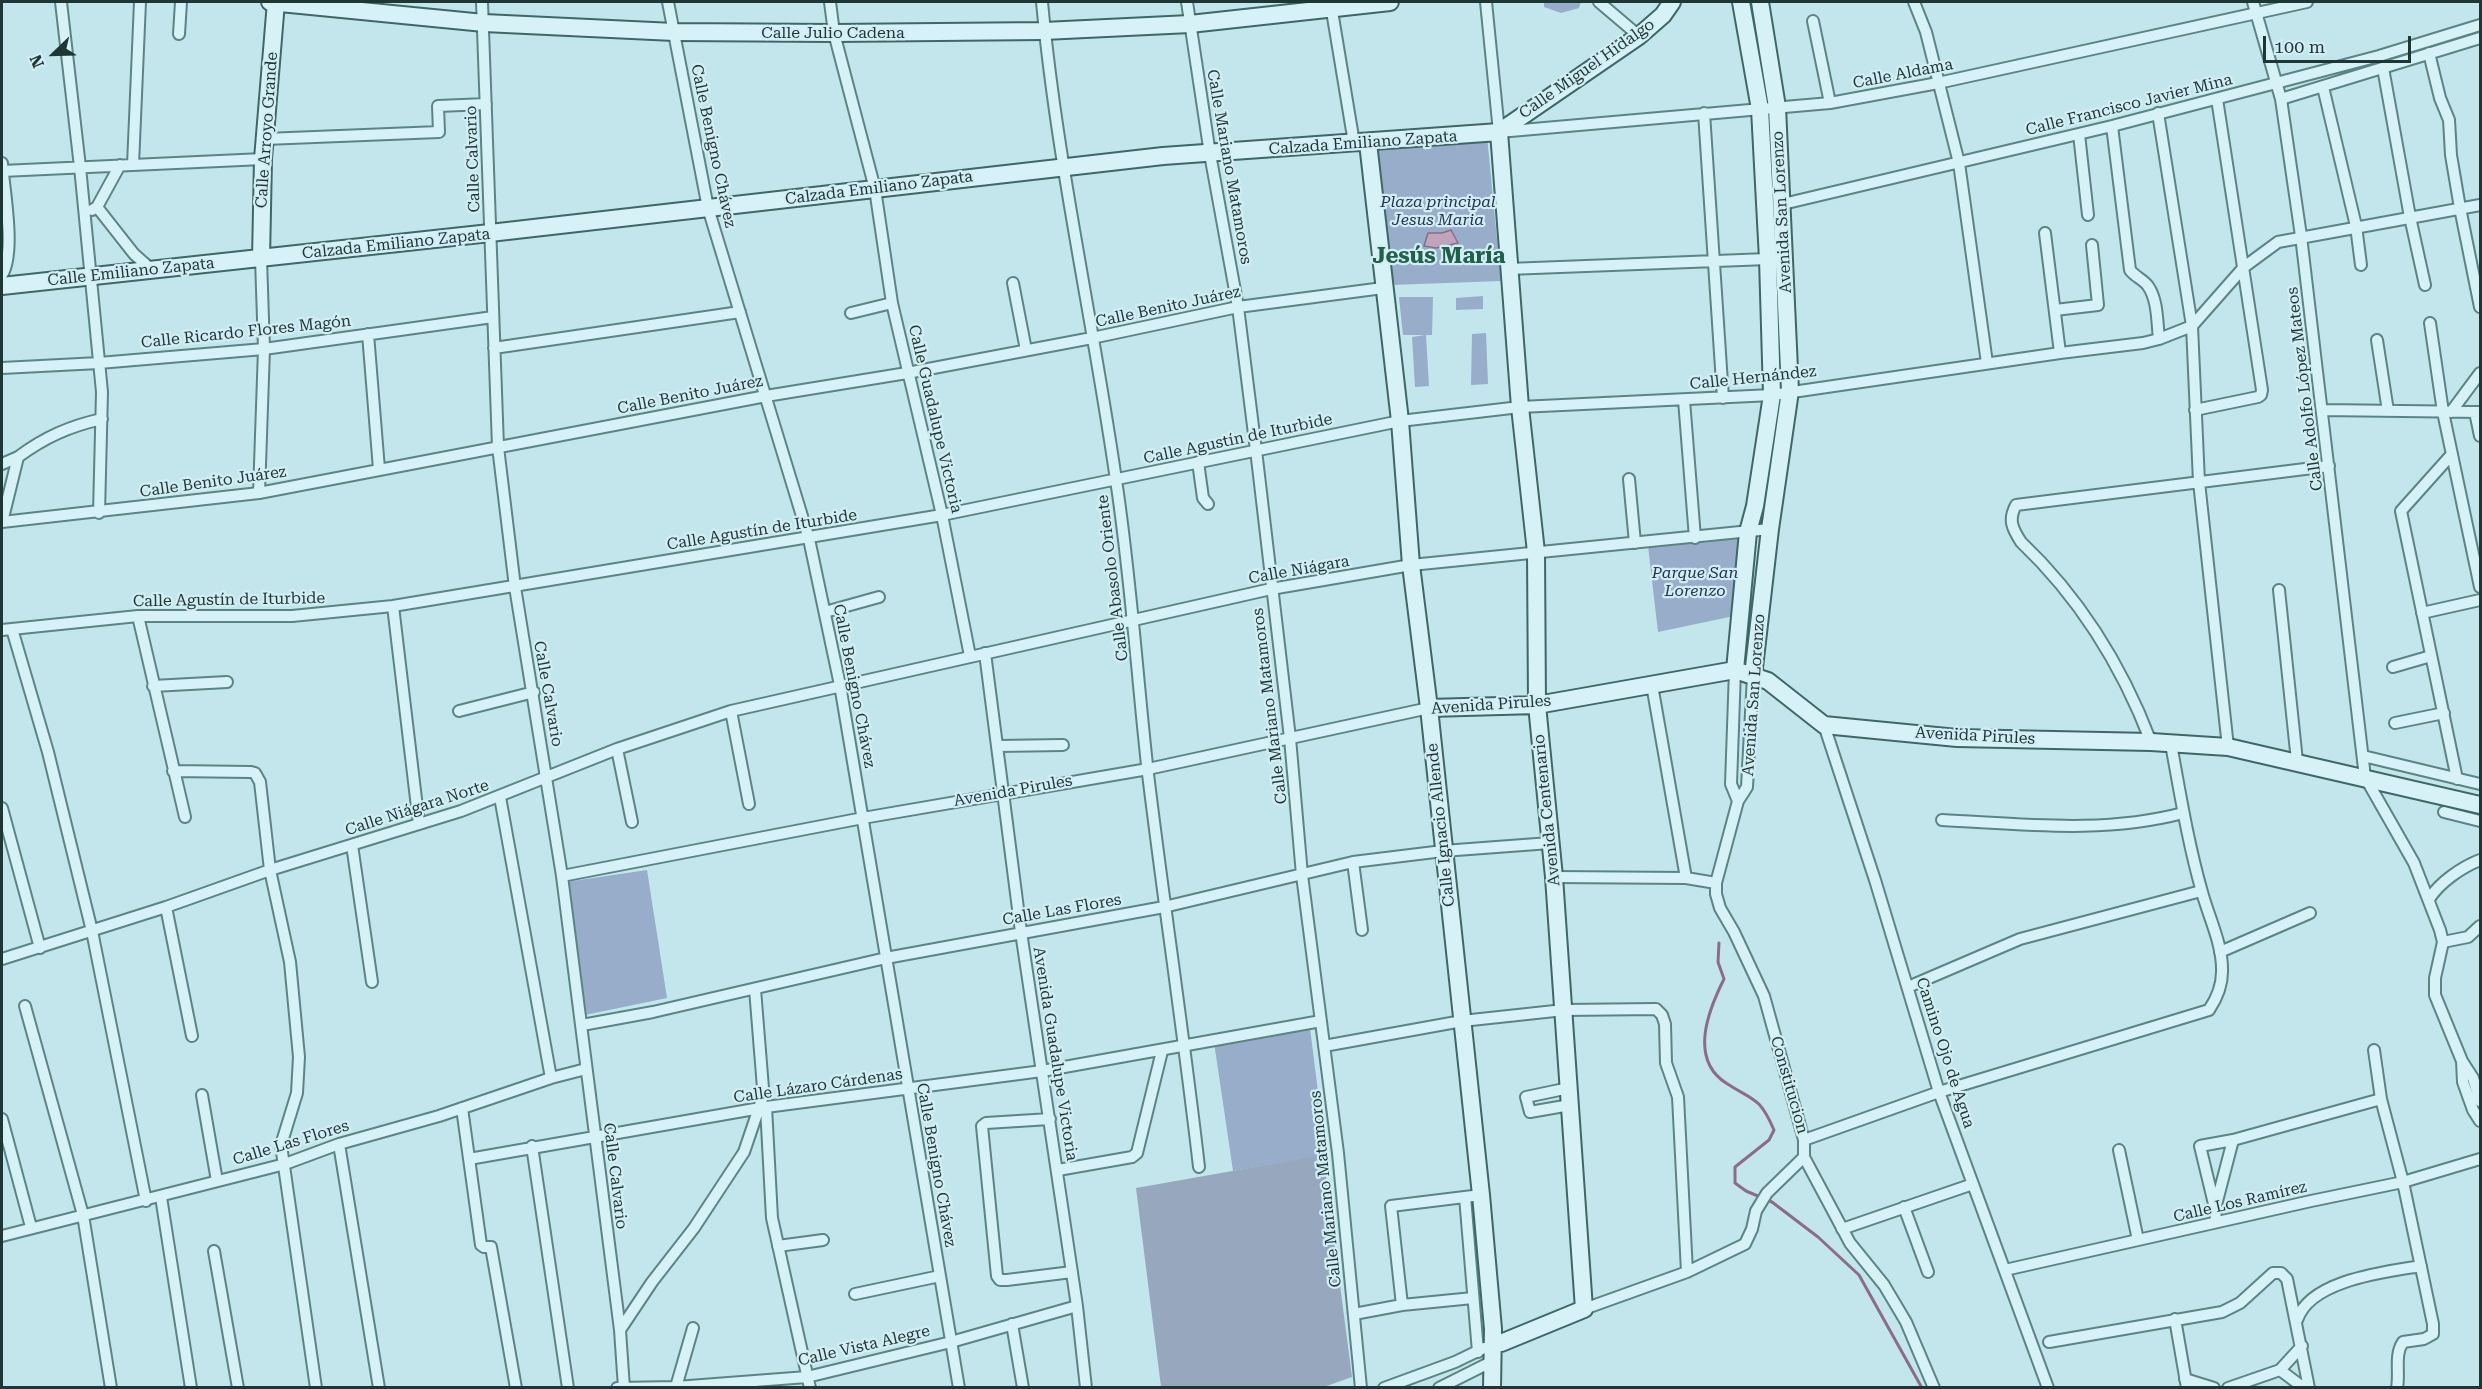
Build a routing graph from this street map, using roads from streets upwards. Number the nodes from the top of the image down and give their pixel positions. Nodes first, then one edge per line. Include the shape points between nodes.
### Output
1 (61, 2) edge
2 (140, 2) edge
3 (181, 2) edge
4 (270, 2) edge
5 (276, 2) edge
6 (482, 2) edge
7 (668, 2) edge
8 (830, 2) edge
9 (1042, 2) edge
10 (1186, 2) edge
11 (1390, 2) edge
12 (1486, 2) edge
13 (1599, 2) edge
14 (1672, 2) edge
15 (1741, 2) edge
16 (1760, 2) edge
17 (1914, 2) edge
18 (2253, 2) edge
19 (2307, 2) edge
20 (1331, 5) edge
21 (2257, 13) junction
22 (1813, 21) dead end
23 (484, 23) junction
24 (1190, 24) junction
25 (2481, 25) edge
26 (1044, 31) junction
27 (178, 33) dead end
28 (674, 33) junction
29 (834, 33) junction
30 (1639, 36) junction
31 (2481, 38) edge
32 (2429, 53) junction
33 (2383, 68) junction
34 (1938, 83) junction
35 (2277, 83) junction
36 (2323, 87) junction
37 (2217, 99) junction
38 (2281, 99) junction
39 (1830, 103) junction
40 (486, 104) junction
41 (1777, 107) junction
42 (1760, 109) junction
43 (1704, 113) junction
44 (2158, 113) junction
45 (2112, 126) junction
46 (1498, 132) junction
47 (2079, 134) junction
48 (265, 138) junction
49 (1361, 143) junction
50 (1210, 154) junction
51 (263, 159) junction
52 (2, 163) edge
53 (1959, 163) junction
54 (120, 165) junction
55 (133, 165) junction
56 (81, 167) junction
57 (1062, 167) junction
58 (2, 171) edge
59 (875, 189) junction
60 (1783, 204) junction
61 (2481, 205) edge
62 (97, 207) junction
63 (708, 208) junction
64 (2460, 208) junction
65 (84, 215) junction
66 (2088, 215) dead end
67 (2410, 217) junction
68 (2356, 226) junction
69 (490, 233) junction
70 (2045, 233) dead end
71 (2301, 236) junction
72 (2092, 245) dead end
73 (261, 259) junction
74 (1768, 259) junction
75 (1716, 260) junction
76 (2361, 266) dead end
77 (2244, 267) junction
78 (1508, 269) junction
79 (152, 270) junction
80 (2, 275) edge
81 (92, 276) junction
82 (1013, 283) dead end
83 (2425, 285) dead end
84 (2, 286) edge
85 (1383, 288) junction
86 (892, 303) junction
87 (1238, 307) junction
88 (2481, 307) edge
89 (2055, 310) junction
90 (740, 312) junction
91 (851, 313) dead end
92 (493, 317) junction
93 (2430, 323) dead end
94 (2192, 326) junction
95 (368, 334) junction
96 (1092, 338) junction
97 (2159, 339) junction
98 (2377, 340) dead end
99 (494, 348) junction
100 (264, 349) junction
101 (1026, 350) junction
102 (2060, 353) junction
103 (99, 363) junction
104 (1987, 363) junction
105 (2, 368) edge
106 (907, 372) junction
107 (2481, 373) edge
108 (1790, 391) junction
109 (1772, 395) junction
110 (766, 396) junction
111 (1723, 398) junction
112 (1684, 400) junction
113 (1520, 407) junction
114 (2195, 410) junction
115 (2323, 410) junction
116 (2388, 411) junction
117 (2447, 412) junction
118 (2478, 412) edge
119 (102, 418) junction
120 (1400, 421) junction
121 (2481, 436) edge
122 (498, 447) junction
123 (1256, 450) junction
124 (2452, 454) junction
125 (18, 457) junction
126 (1198, 462) junction
127 (2, 464) edge
128 (2329, 466) junction
129 (379, 469) junction
130 (1629, 479) dead end
131 (1116, 480) junction
132 (2199, 482) junction
133 (259, 493) junction
134 (1208, 504) dead end
135 (99, 513) junction
136 (942, 515) junction
137 (2, 522) edge
138 (1770, 529) junction
139 (1748, 532) junction
140 (1695, 538) junction
141 (809, 539) junction
142 (1635, 543) junction
143 (1536, 552) junction
144 (1411, 565) junction
145 (515, 587) junction
146 (2481, 587) edge
147 (1271, 589) junction
148 (2279, 590) dead end
149 (879, 597) dead end
150 (2481, 600) edge
151 (393, 606) junction
152 (825, 612) junction
153 (2422, 613) junction
154 (138, 616) junction
155 (1134, 620) junction
156 (7, 629) edge
157 (985, 653) junction
158 (970, 656) junction
159 (2432, 656) junction
160 (2393, 667) dead end
161 (1735, 670) junction
162 (1753, 676) junction
163 (227, 682) dead end
164 (840, 685) junction
165 (1652, 685) junction
166 (153, 686) junction
167 (534, 692) junction
168 (1537, 705) junction
169 (1429, 708) junction
170 (459, 711) dead end
171 (731, 711) junction
172 (2444, 713) junction
173 (2395, 723) dead end
174 (1824, 725) junction
175 (1290, 738) junction
176 (2151, 742) junction
177 (2171, 744) junction
178 (1063, 745) dead end
179 (998, 747) junction
180 (2228, 747) junction
181 (617, 749) junction
182 (2363, 756) junction
183 (2297, 761) junction
184 (1148, 768) junction
185 (173, 771) junction
186 (547, 776) junction
187 (2365, 777) junction
188 (2457, 779) junction
189 (2481, 784) edge
190 (1004, 793) junction
191 (500, 797) junction
192 (1738, 801) junction
193 (749, 804) dead end
194 (2481, 806) edge
195 (2, 808) edge
196 (2444, 812) dead end
197 (2183, 813) junction
198 (185, 817) dead end
199 (863, 818) junction
200 (1942, 820) dead end
201 (2481, 821) edge
202 (633, 822) dead end
203 (419, 824) junction
204 (1550, 843) junction
205 (352, 845) junction
206 (1443, 851) junction
207 (2481, 860) edge
208 (1353, 861) junction
209 (270, 870) junction
210 (1302, 875) junction
211 (562, 876) junction
212 (1554, 877) junction
213 (1686, 878) junction
214 (1716, 883) junction
215 (2201, 891) junction
216 (2429, 899) junction
217 (166, 907) junction
218 (1164, 907) junction
219 (2310, 913) dead end
220 (2481, 926) edge
221 (1362, 930) dead end
222 (92, 931) junction
223 (1021, 932) junction
224 (2468, 937) junction
225 (2481, 939) edge
226 (2443, 942) junction
227 (40, 948) junction
228 (2220, 952) junction
229 (886, 958) junction
230 (2, 959) edge
231 (372, 982) dead end
232 (1908, 987) junction
233 (755, 989) junction
234 (25, 1006) dead end
235 (1564, 1010) junction
236 (1321, 1021) junction
237 (1462, 1021) junction
238 (582, 1025) junction
239 (192, 1036) dead end
240 (1185, 1045) junction
241 (1324, 1046) junction
242 (2374, 1050) dead end
243 (1162, 1051) junction
244 (2462, 1061) junction
245 (586, 1069) junction
246 (1042, 1071) junction
247 (551, 1078) junction
248 (908, 1088) junction
249 (1569, 1088) junction
250 (1939, 1092) junction
251 (202, 1095) dead end
252 (2381, 1099) junction
253 (2481, 1101) edge
254 (1570, 1105) junction
255 (462, 1108) junction
256 (762, 1108) junction
257 (2, 1119) edge
258 (1050, 1119) junction
259 (2481, 1121) edge
260 (594, 1136) junction
261 (1804, 1140) junction
262 (2233, 1140) junction
263 (339, 1144) junction
264 (532, 1146) junction
265 (2119, 1150) dead end
266 (1804, 1157) junction
267 (469, 1159) junction
268 (2481, 1159) edge
269 (285, 1164) junction
270 (1199, 1167) dead end
271 (1058, 1170) junction
272 (217, 1181) junction
273 (2403, 1182) junction
274 (1973, 1184) junction
275 (1473, 1196) junction
276 (161, 1197) junction
277 (146, 1201) junction
278 (1904, 1207) junction
279 (2215, 1208) junction
280 (83, 1215) junction
281 (2216, 1222) junction
282 (31, 1227) junction
283 (1842, 1229) junction
284 (2, 1236) edge
285 (823, 1240) dead end
286 (2138, 1240) junction
287 (778, 1246) junction
288 (214, 1251) dead end
289 (2421, 1266) junction
290 (2005, 1270) junction
291 (1072, 1272) junction
292 (1687, 1272) junction
293 (1928, 1272) dead end
294 (940, 1276) junction
295 (855, 1294) dead end
296 (1473, 1298) junction
297 (1402, 1305) junction
298 (1077, 1306) junction
299 (1584, 1309) junction
300 (1354, 1314) junction
301 (2175, 1319) junction
302 (2297, 1320) junction
303 (1012, 1324) junction
304 (693, 1328) dead end
305 (620, 1330) junction
306 (951, 1342) junction
307 (2049, 1342) dead end
308 (2302, 1346) junction
309 (1493, 1347) junction
310 (2280, 1370) junction
311 (808, 1382) edge
312 (2186, 1383) edge
313 (624, 1387) edge
314 (676, 1387) edge
315 (111, 1388) edge
316 (191, 1388) edge
317 (238, 1388) edge
318 (316, 1388) edge
319 (379, 1388) edge
320 (516, 1388) edge
321 (568, 1388) edge
322 (617, 1388) edge
323 (959, 1388) edge
324 (1023, 1388) edge
325 (1086, 1388) edge
326 (1361, 1388) edge
327 (1384, 1388) edge
328 (1439, 1388) edge
329 (1492, 1388) edge
330 (1501, 1388) edge
331 (1934, 1388) edge
332 (2048, 1388) edge
333 (2214, 1388) edge
334 (2228, 1388) edge
335 (2304, 1388) edge
336 (2309, 1388) edge
337 (2397, 1388) edge

1 - 56 street
2 - 55 street
3 - 27 street
4 - 5 street, Calle Julio Cadena
5 - 23 street, Calle Julio Cadena
5 - 48 street, Calle Arroyo Grande
6 - 23 street, Calle Calvario
7 - 28 street, Calle Benigno Chávez
8 - 29 street, Calle Guadalupe Victoria
9 - 26 street, Calle Abasolo Oriente
10 - 24 street, Calle Mariano Matamoros
11 - 20 street, Calle Julio Cadena
12 - 46 street
13 - 30 street
14 - 30 street, Calle Miguel Hidalgo
15 - 42 street, Avenida San Lorenzo
16 - 41 street, Avenida San Lorenzo
17 - 34 street
18 - 21 street, Calle Adolfo López Mateos
19 - 21 street, Calle Aldama
20 - 24 street, Calle Julio Cadena
20 - 49 street
21 - 34 street, Calle Aldama
21 - 35 street, Calle Adolfo López Mateos
22 - 39 street
23 - 28 street, Calle Julio Cadena
23 - 40 street, Calle Calvario
24 - 26 street, Calle Julio Cadena
24 - 50 street, Calle Mariano Matamoros
25 - 35 street, Calle Francisco Javier Mina
26 - 29 street, Calle Julio Cadena
26 - 57 street, Calle Abasolo Oriente
28 - 29 street, Calle Julio Cadena
28 - 63 street, Calle Benigno Chávez
29 - 59 street, Calle Guadalupe Victoria
30 - 46 street, Calle Miguel Hidalgo
31 - 32 street
32 - 33 street
32 - 64 street via 2449,120
33 - 36 street
33 - 67 street
34 - 39 street, Calle Aldama
34 - 53 street
35 - 37 street, Calle Francisco Javier Mina
35 - 38 street, Calle Adolfo López Mateos
36 - 38 street
36 - 68 street
37 - 44 street, Calle Francisco Javier Mina
37 - 77 street
38 - 71 street, Calle Adolfo López Mateos
39 - 41 street, Calle Aldama
40 - 48 street via 438,106 439,132
40 - 69 street, Calle Calvario
41 - 42 street, Calle Aldama
41 - 60 street, Avenida San Lorenzo
42 - 43 street, Calle Aldama
42 - 74 street, Avenida San Lorenzo
43 - 46 street, Calle Aldama
43 - 75 street
44 - 45 street, Calle Francisco Javier Mina
44 - 94 street
45 - 47 street, Calle Francisco Javier Mina
45 - 97 street via 2130,270 2152,294
46 - 49 street, Calzada Emiliano Zapata
46 - 78 street, Avenida Centenario
47 - 53 street, Calle Francisco Javier Mina
47 - 66 street
48 - 51 street, Calle Arroyo Grande
49 - 50 street, Calzada Emiliano Zapata
49 - 85 street, Calle Ignacio Allende
50 - 57 street, Calzada Emiliano Zapata
50 - 87 street, Calle Mariano Matamoros
51 - 55 street
51 - 73 street, Calle Arroyo Grande
52 - 58 street
53 - 60 street, Calle Francisco Javier Mina
53 - 104 street
54 - 55 street
54 - 56 street
54 - 62 street
56 - 58 street
56 - 65 street
57 - 59 street, Calzada Emiliano Zapata
57 - 96 street, Calle Abasolo Oriente
58 - 80 street via 9,242 8,266
59 - 63 street, Calzada Emiliano Zapata
59 - 86 street, Calle Guadalupe Victoria
60 - 108 street, Avenida San Lorenzo
61 - 64 street
62 - 65 street
62 - 79 street via 134,254
63 - 69 street, Calzada Emiliano Zapata
63 - 90 street, Calle Benigno Chávez
64 - 67 street
64 - 88 street
65 - 81 street
67 - 68 street
67 - 83 street
68 - 71 street
68 - 76 street
69 - 73 street, Calzada Emiliano Zapata
69 - 92 street, Calle Calvario
70 - 89 street
71 - 77 street via 2278,242
71 - 115 street, Calle Adolfo López Mateos
72 - 89 street via 2098,305
73 - 79 street, Calle Emiliano Zapata
73 - 100 street
74 - 75 street
74 - 109 street, Avenida San Lorenzo
75 - 78 street
75 - 111 street
77 - 94 street
77 - 114 street via 2261,395
78 - 113 street, Avenida Centenario
79 - 81 street, Calle Emiliano Zapata
81 - 84 street, Calle Emiliano Zapata
81 - 103 street
82 - 101 street
85 - 87 street, Calle Benito Juárez
85 - 120 street, Calle Ignacio Allende
86 - 91 street
86 - 106 street, Calle Guadalupe Victoria
87 - 96 street, Calle Benito Juárez
87 - 123 street, Calle Mariano Matamoros
89 - 102 street
90 - 99 street
90 - 110 street, Calle Benigno Chávez
92 - 95 street, Calle Ricardo Flores Magón
92 - 99 street, Calle Calvario
93 - 117 street
94 - 97 street, Calle Hernández
94 - 114 street
95 - 100 street, Calle Ricardo Flores Magón
95 - 129 street
96 - 101 street, Calle Benito Juárez
96 - 131 street, Calle Abasolo Oriente
97 - 102 street, Calle Hernández
98 - 116 street
99 - 122 street, Calle Calvario
100 - 103 street, Calle Ricardo Flores Magón
100 - 133 street
101 - 106 street, Calle Benito Juárez
102 - 104 street, Calle Hernández
103 - 105 street, Calle Ricardo Flores Magón
103 - 119 street
104 - 108 street, Calle Hernández
106 - 110 street, Calle Benito Juárez
106 - 136 street, Calle Guadalupe Victoria
107 - 117 street
108 - 109 street, Calle Hernández
108 - 138 street, Avenida San Lorenzo
109 - 111 street, Calle Hernández
109 - 139 street, Avenida San Lorenzo
110 - 122 street, Calle Benito Juárez
110 - 141 street, Calle Benigno Chávez
111 - 112 street, Calle Hernández
112 - 113 street, Calle Hernández
112 - 140 street
113 - 120 street, Calle Agustín de Iturbide
113 - 143 street, Avenida Centenario
114 - 132 street
115 - 116 street
115 - 128 street, Calle Adolfo López Mateos
116 - 117 street
117 - 118 street
117 - 124 street
118 - 121 street
119 - 125 street via 47,436
119 - 135 street
120 - 123 street, Calle Agustín de Iturbide
120 - 144 street, Calle Ignacio Allende
122 - 129 street, Calle Benito Juárez
122 - 145 street, Calle Calvario
123 - 126 street, Calle Agustín de Iturbide
123 - 147 street, Calle Mariano Matamoros
124 - 146 street
124 - 153 street via 2401,511
125 - 127 street
125 - 137 street
126 - 131 street, Calle Agustín de Iturbide
126 - 134 street via 1203,498
128 - 132 street
128 - 182 street, Calle Adolfo López Mateos
129 - 133 street, Calle Benito Juárez
130 - 142 street
131 - 136 street, Calle Agustín de Iturbide
131 - 155 street, Calle Abasolo Oriente
132 - 176 street via 2016,505 2011,515 2010,523 2021,542 2087,616 2130,693
132 - 180 street
133 - 135 street, Calle Benito Juárez
135 - 137 street, Calle Benito Juárez
136 - 141 street, Calle Agustín de Iturbide
136 - 158 street, Calle Guadalupe Victoria
138 - 139 street, Calle Niágara
138 - 162 street, Avenida San Lorenzo
139 - 140 street, Calle Niágara
139 - 161 street, Avenida San Lorenzo
140 - 142 street, Calle Niágara
141 - 145 street, Calle Agustín de Iturbide
141 - 152 street, Calle Benigno Chávez
142 - 143 street, Calle Niágara
143 - 144 street, Calle Niágara
143 - 168 street, Avenida Centenario
144 - 147 street, Calle Niágara
144 - 169 street, Calle Ignacio Allende
145 - 151 street, Calle Agustín de Iturbide
145 - 167 street, Calle Calvario
147 - 155 street, Calle Niágara
147 - 175 street, Calle Mariano Matamoros
148 - 183 street
149 - 152 street
150 - 153 street
151 - 154 street, Calle Agustín de Iturbide via 292,616
151 - 203 street
152 - 164 street, Calle Benigno Chávez
153 - 159 street
154 - 156 street, Calle Agustín de Iturbide
154 - 166 street
155 - 157 street, Calle Niágara
155 - 184 street, Calle Abasolo Oriente
156 - 222 street via 48,752
157 - 158 street, Calle Niágara
157 - 179 street, Avenida Guadalupe Victoria
158 - 164 street, Calle Niágara
159 - 160 street
159 - 172 street
161 - 162 street, Avenida Pirules
161 - 165 street, Avenida Pirules
161 - 192 street, Avenida San Lorenzo via 1731,784
162 - 174 street, Avenida Pirules via 1768,681
162 - 192 street, Avenida San Lorenzo via 1747,787
163 - 166 street
164 - 171 street, Calle Niágara Norte
164 - 199 street, Calle Benigno Chávez
165 - 168 street, Avenida Pirules
165 - 213 street
166 - 185 street
167 - 170 street
167 - 186 street, Calle Calvario
168 - 169 street, Avenida Pirules
168 - 204 street, Avenida Centenario
169 - 175 street, Avenida Pirules
169 - 206 street, Calle Ignacio Allende
171 - 181 street, Calle Niágara Norte
171 - 193 street
172 - 173 street
172 - 188 street
174 - 176 street, Avenida Pirules via 1957,738
174 - 232 street, Camino Ojo de Agua
175 - 184 street, Avenida Pirules
175 - 210 street, Calle Mariano Matamoros
176 - 177 street, Avenida Pirules
177 - 180 street, Avenida Pirules
177 - 197 street
178 - 179 street
179 - 190 street, Avenida Guadalupe Victoria
180 - 183 street, Avenida Pirules
181 - 186 street, Calle Niágara Norte
181 - 202 street
182 - 187 street, Calle Adolfo López Mateos
182 - 188 street
183 - 187 street, Avenida Pirules
184 - 190 street, Avenida Pirules
184 - 218 street, Calle Abasolo Oriente
185 - 198 street
185 - 209 street via 255,773 260,782
186 - 191 street, Calle Niágara Norte
186 - 211 street, Calle Calvario
187 - 194 street, Avenida Pirules
187 - 216 street via 2414,863
188 - 189 street
190 - 199 street, Avenida Pirules
190 - 223 street, Avenida Guadalupe Victoria
191 - 203 street, Calle Niágara Norte
191 - 247 street
192 - 214 street, Constitucion
195 - 227 street
196 - 201 street
197 - 200 street via 2120,825
197 - 215 street
199 - 211 street, Avenida Pirules
199 - 229 street, Calle Benigno Chávez
203 - 205 street, Calle Niágara Norte
204 - 206 street, Calle Las Flores
204 - 212 street, Avenida Centenario
205 - 209 street, Calle Niágara Norte
205 - 231 street
206 - 208 street, Calle Las Flores
206 - 237 street, Calle Ignacio Allende
207 - 216 street via 2434,891
208 - 210 street, Calle Las Flores
208 - 221 street
209 - 217 street, Calle Niágara Norte
209 - 269 street via 290,962 300,1072 281,1145
210 - 218 street, Calle Las Flores
210 - 236 street, Calle Mariano Matamoros
211 - 238 street, Calle Calvario
212 - 213 street
212 - 235 street, Avenida Centenario
213 - 214 street
214 - 261 street, Constitucion via 1720,908 1764,996
215 - 228 street
215 - 232 street via 2020,939
216 - 226 street
217 - 222 street, Calle Niágara Norte
217 - 239 street
218 - 223 street, Calle Las Flores
218 - 240 street, Calle Abasolo Oriente
219 - 228 street
220 - 224 street
222 - 227 street, Calle Niágara Norte
222 - 277 street
223 - 229 street, Calle Las Flores
223 - 246 street, Avenida Guadalupe Victoria
224 - 225 street
224 - 226 street
226 - 244 street via 2435,995
227 - 230 street, Calle Niágara Norte
228 - 250 street via 2219,994 2209,1010
229 - 233 street, Calle Las Flores
229 - 248 street, Calle Benigno Chávez
232 - 250 street, Camino Ojo de Agua
233 - 238 street, Calle Las Flores
233 - 256 street
234 - 280 street
235 - 237 street
235 - 249 street, Avenida Centenario
235 - 292 street via 1656,1009 1662,1015 1666,1063 1678,1097
236 - 240 street, Calle Lázaro Cárdenas
236 - 241 street, Calle Mariano Matamoros
237 - 241 street
237 - 275 street, Calle Ignacio Allende
238 - 245 street, Calle Calvario
240 - 243 street, Calle Lázaro Cárdenas
240 - 270 street, Calle Abasolo Oriente
241 - 300 street, Calle Mariano Matamoros
242 - 252 street
243 - 246 street, Calle Lázaro Cárdenas
243 - 271 street via 1137,1153
244 - 253 street
244 - 259 street via 2463,1082
245 - 247 street, Calle Las Flores
245 - 260 street, Calle Calvario
246 - 248 street, Calle Lázaro Cárdenas
246 - 258 street, Avenida Guadalupe Victoria
247 - 255 street, Calle Las Flores
248 - 256 street, Calle Lázaro Cárdenas
248 - 294 street, Calle Benigno Chávez
249 - 254 street, Avenida Centenario
249 - 254 street via 1526,1097 1530,1112
250 - 261 street
250 - 274 street, Camino Ojo de Agua
251 - 272 street
252 - 262 street
252 - 273 street
254 - 299 street, Avenida Centenario
255 - 263 street, Calle Las Flores
255 - 267 street
256 - 260 street, Calle Lázaro Cárdenas
256 - 287 street
256 - 305 street via 729,1177
257 - 282 street
258 - 271 street, Avenida Guadalupe Victoria
258 - 291 street via 982,1126 997,1276 1007,1280
260 - 264 street, Calle Lázaro Cárdenas
260 - 305 street, Calle Calvario
261 - 266 street, Constitucion
262 - 279 street
262 - 279 street via 2200,1146
263 - 269 street, Calle Las Flores
263 - 319 street
264 - 267 street, Calle Lázaro Cárdenas
264 - 321 street
265 - 286 street
266 - 283 street
266 - 292 street, Constitucion via 1767,1193 1745,1244
267 - 320 street via 481,1245 491,1247
268 - 273 street, Calle Los Ramírez
269 - 272 street, Calle Las Flores
269 - 318 street
271 - 291 street, Avenida Guadalupe Victoria
272 - 276 street, Calle Las Flores
273 - 281 street, Calle Los Ramírez
273 - 289 street
274 - 278 street
274 - 290 street, Camino Ojo de Agua
275 - 296 street
275 - 297 street via 1391,1206
275 - 309 street, Calle Ignacio Allende
276 - 277 street, Calle Las Flores
276 - 316 street
277 - 280 street, Calle Las Flores
278 - 283 street
278 - 293 street
279 - 281 street
280 - 282 street, Calle Las Flores
280 - 315 street
281 - 286 street, Calle Los Ramírez
282 - 284 street, Calle Las Flores
283 - 331 street via 1906,1322
285 - 287 street
286 - 290 street, Calle Los Ramírez
287 - 311 street
288 - 317 street
289 - 302 street via 2366,1275 2344,1283 2307,1302
289 - 337 street via 2433,1334 2403,1342 2398,1349
290 - 332 street, Camino Ojo de Agua
291 - 298 street, Avenida Guadalupe Victoria
292 - 299 street, Constitucion
294 - 295 street
294 - 306 street, Calle Benigno Chávez
296 - 297 street
296 - 309 street
297 - 300 street
298 - 303 street, Calle Vista Alegre
298 - 325 street, Avenida Guadalupe Victoria
299 - 309 street, Constitucion
300 - 326 street, Calle Mariano Matamoros
301 - 302 street via 2231,1308 2273,1273 2287,1279
301 - 307 street
301 - 312 street
302 - 308 street
303 - 306 street, Calle Vista Alegre
303 - 324 street
304 - 314 street
305 - 313 street, Calle Calvario
306 - 311 street, Calle Vista Alegre
306 - 323 street, Calle Benigno Chávez
308 - 310 street
308 - 336 street
309 - 327 street
309 - 328 street
309 - 329 street
309 - 330 street
310 - 334 street
310 - 335 street
311 - 314 street, Calle Vista Alegre
312 - 333 street
313 - 314 street, Calle Vista Alegre
313 - 322 street, Calle Vista Alegre

